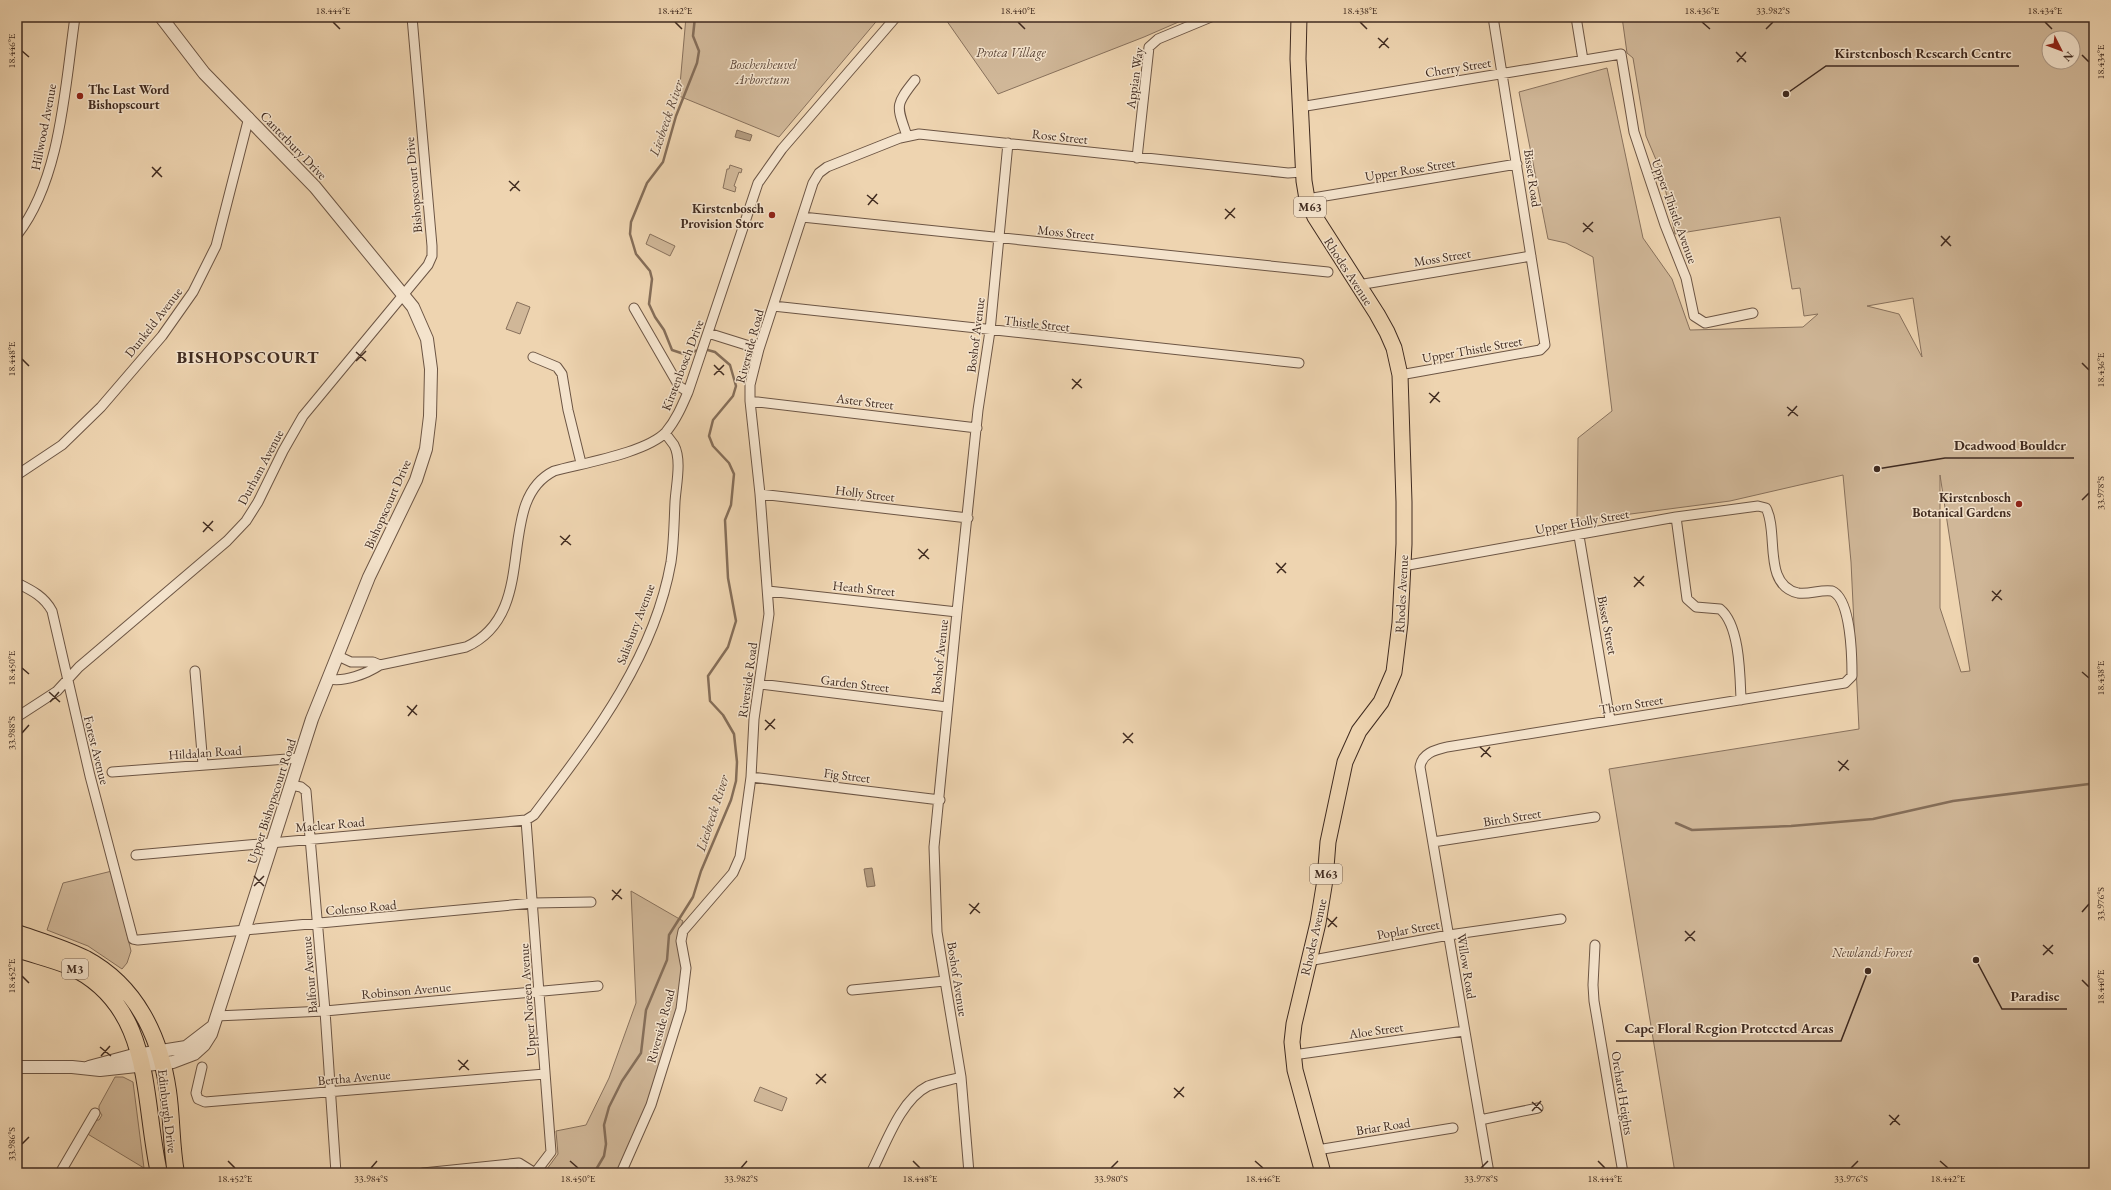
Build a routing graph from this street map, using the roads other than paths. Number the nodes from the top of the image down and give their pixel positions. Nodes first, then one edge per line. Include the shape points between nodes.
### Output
1 (74, 17) edge
2 (161, 17) edge
3 (412, 17) edge
4 (896, 17) edge
5 (1211, 17) edge
6 (1299, 17) edge
7 (1493, 17) edge
8 (1576, 17) edge
9 (1621, 54) joint
10 (1583, 60) junction
11 (1504, 73) junction
12 (915, 80) dead end
13 (1300, 106) junction
14 (249, 117) junction
15 (907, 136) junction
16 (1008, 143) junction
17 (1137, 158) junction
18 (1517, 164) junction
19 (821, 171) joint
20 (1303, 172) junction
21 (1307, 199) junction
22 (802, 217) junction
23 (17, 235) edge
24 (999, 239) junction
25 (1531, 256) junction
26 (1328, 272) dead end
27 (1358, 285) junction
28 (404, 295) junction
29 (773, 306) junction
30 (634, 308) dead end
31 (1753, 314) dead end
32 (990, 331) junction
33 (707, 336) junction
34 (1546, 343) joint
35 (759, 349) junction
36 (533, 357) dead end
37 (1299, 363) dead end
38 (1400, 375) junction
39 (688, 392) junction
40 (750, 401) junction
41 (977, 428) junction
42 (665, 433) junction
43 (581, 463) junction
44 (17, 475) edge
45 (760, 494) junction
46 (1676, 517) junction
47 (968, 518) junction
48 (1579, 536) junction
49 (1403, 566) junction
50 (17, 583) edge
51 (768, 591) junction
52 (957, 612) junction
53 (338, 656) junction
54 (380, 665) junction
55 (195, 671) dead end
56 (329, 679) junction
57 (1850, 680) joint
58 (67, 682) junction
59 (760, 684) junction
60 (1741, 700) junction
61 (947, 707) junction
62 (17, 717) edge
63 (312, 719) joint
64 (1610, 720) junction
65 (300, 758) junction
66 (1421, 763) joint
67 (203, 765) junction
68 (112, 772) dead end
69 (751, 777) junction
70 (291, 785) junction
71 (940, 800) junction
72 (1594, 817) dead end
73 (526, 820) junction
74 (311, 839) junction
75 (272, 842) junction
76 (1433, 842) junction
77 (136, 855) dead end
78 (591, 902) dead end
79 (533, 903) junction
80 (1561, 919) dead end
81 (318, 924) junction
82 (244, 930) junction
83 (17, 933) edge
84 (1449, 935) junction
85 (133, 939) joint
86 (1595, 945) dead end
87 (17, 949) edge
88 (1308, 961) junction
89 (945, 981) junction
90 (598, 986) dead end
91 (852, 990) dead end
92 (539, 991) junction
93 (325, 1011) junction
94 (214, 1021) junction
95 (1464, 1031) junction
96 (1293, 1055) junction
97 (161, 1057) junction
98 (141, 1060) junction
99 (17, 1067) edge
100 (202, 1067) dead end
101 (546, 1074) junction
102 (961, 1077) junction
103 (331, 1091) junction
104 (1538, 1108) dead end
105 (95, 1113) dead end
106 (1480, 1120) junction
107 (1453, 1128) dead end
108 (1317, 1150) junction
109 (60, 1173) edge
110 (159, 1173) edge
111 (176, 1173) edge
112 (336, 1173) edge
113 (423, 1173) edge
114 (535, 1173) edge
115 (620, 1173) edge
116 (871, 1173) edge
117 (969, 1173) edge
118 (1323, 1173) edge
119 (1489, 1173) edge
120 (1623, 1173) edge

1 - 23 street, Hillwood Avenue via 58,131 49,171 29,218
2 - 14 street, Canterbury Drive via 204,73
3 - 28 street, Bishopscourt Drive via 432,256
4 - 33 street, Kirstenbosch Drive via 782,149 758,183
5 - 17 street, Appian Way via 1158,39 1149,47
6 - 13 main road, Rhodes Avenue / M63
7 - 11 street, Bisset Road
8 - 10 street
9 - 10 street, Cherry Street
9 - 31 street, Upper Thistle Avenue via 1634,132 1665,225 1686,278 1694,316 1705,323
10 - 11 street, Cherry Street
11 - 13 street, Cherry Street
11 - 18 street, Bisset Road
12 - 15 street via 900,99 898,106
13 - 20 main road, Rhodes Avenue / M63
14 - 28 street, Canterbury Drive via 315,187
14 - 44 street, Dunkeld Avenue via 216,246 193,292 162,336 101,407 62,445
15 - 16 street, Rose Street via 923,134
15 - 19 street, Rose Street
16 - 17 street, Rose Street
16 - 24 street, Boshof Avenue
17 - 20 street, Rose Street via 1288,173
18 - 21 street, Upper Rose Street
18 - 25 street, Bisset Road
19 - 22 street, Riverside Road via 813,183
20 - 21 main road, Rhodes Avenue / M63
21 - 27 main road, Rhodes Avenue / M63 via 1319,225
22 - 24 street, Moss Street
22 - 29 street, Riverside Road
24 - 26 street, Moss Street
24 - 32 street, Boshof Avenue
25 - 27 street, Moss Street
25 - 34 street, Bisset Road
27 - 38 main road, Rhodes Avenue / M63 via 1387,332 1394,348
28 - 53 street, Bishopscourt Drive via 422,325 430,353 432,391 426,448 416,480 369,577
28 - 58 street, Durham Avenue via 303,416 246,521 227,541 79,668
29 - 32 street, Thistle Street
29 - 35 street, Riverside Road
30 - 39 street via 678,386
32 - 37 street, Thistle Street
32 - 41 street, Boshof Avenue
33 - 35 street
33 - 39 street, Kirstenbosch Drive
34 - 38 street, Upper Thistle Street via 1540,350
35 - 40 street, Riverside Road via 751,378
36 - 43 street via 557,367 562,374
38 - 49 main road, Rhodes Avenue / M63 via 1404,502
39 - 42 street, Kirstenbosch Drive via 682,408
40 - 41 street, Aster Street
40 - 45 street, Riverside Road
41 - 47 street, Boshof Avenue
42 - 43 street, Kirstenbosch Drive via 642,447
42 - 73 street, Salisbury Avenue via 675,446 678,463 670,563 658,606 641,653 600,726 534,815
43 - 54 street, Kirstenbosch Drive via 543,477 531,492 523,518 508,600 499,620 486,635 466,647
45 - 47 street, Holly Street
45 - 51 street, Riverside Road
46 - 48 street, Upper Holly Street
46 - 57 street, Upper Holly Street via 1749,506 1766,508 1772,526 1773,559 1784,586 1804,594 1832,591 1841,598 1846,610 1852,671
46 - 60 street via 1685,592 1696,607 1720,609 1727,617 1739,659
47 - 52 street, Boshof Avenue
48 - 49 street, Upper Holly Street
48 - 64 street, Bisset Street
49 - 88 main road, Rhodes Avenue / M63 via 1394,672 1381,702 1359,731 1345,762 1328,842 1318,923
50 - 58 street, Forest Avenue via 48,602
51 - 52 street, Heath Street
51 - 59 street, Riverside Road via 769,614
52 - 61 street, Boshof Avenue
53 - 54 street, Kirstenbosch Drive via 351,662 373,662
53 - 56 street, Bishopscourt Drive
54 - 56 street, Kirstenbosch Drive via 338,681
55 - 67 street
56 - 63 street, Bishopscourt Drive
57 - 60 street, Thorn Street via 1845,683
58 - 62 street, Durham Avenue via 57,692
58 - 85 street, Forest Avenue
59 - 61 street, Garden Street
59 - 69 street, Riverside Road via 754,719
60 - 64 street, Thorn Street
61 - 71 street, Boshof Avenue
63 - 65 street, Upper Bishopscourt Road
64 - 66 street, Thorn Street via 1447,747 1428,754
65 - 67 street, Hildalan Road
65 - 70 street, Upper Bishopscourt Road
66 - 76 street, Willow Road
67 - 68 street, Hildalan Road
69 - 71 street, Fig Street
69 - 115 street, Riverside Road via 737,867 683,931 681,940 686,968 681,1009 651,1105
70 - 74 street, Balfour Avenue via 306,791
70 - 75 street, Upper Bishopscourt Road
71 - 89 street, Boshof Avenue via 934,854 937,932
72 - 76 street, Birch Street
73 - 74 street, Maclear Road
73 - 79 street, Upper Noreen Avenue
74 - 75 street, Maclear Road
74 - 81 street, Balfour Avenue
75 - 77 street, Maclear Road
75 - 82 street, Upper Bishopscourt Road
76 - 84 street, Willow Road
78 - 79 street, Colenso Road
79 - 81 street, Colenso Road
79 - 92 street, Upper Noreen Avenue
80 - 84 street, Poplar Street
81 - 82 street, Colenso Road
81 - 93 street, Balfour Avenue
82 - 85 street, Colenso Road
82 - 94 street, Upper Bishopscourt Road
83 - 97 highway, Edinburgh Drive / M3 via 86,959 118,982 146,1016
84 - 88 street, Poplar Street
84 - 95 street, Willow Road
86 - 120 street, Orchard Heights via 1594,1001
87 - 98 highway, Edinburgh Drive / M3 via 69,966 94,982 128,1020
88 - 96 main road, Rhodes Avenue / M63 via 1294,1024
89 - 91 street
89 - 102 street, Boshof Avenue
90 - 92 street, Robinson Avenue
92 - 93 street, Robinson Avenue
92 - 101 street, Upper Noreen Avenue
93 - 94 street, Robinson Avenue
93 - 103 street, Balfour Avenue
94 - 97 street, Upper Bishopscourt Road via 211,1034 204,1046 194,1054 182,1059
95 - 96 street, Aloe Street
95 - 106 street, Willow Road
96 - 108 main road, Rhodes Avenue / M63 via 1300,1091
97 - 98 street, Upper Bishopscourt Road
97 - 111 highway, Edinburgh Drive / M3 via 168,1092
98 - 99 street, Upper Bishopscourt Road via 100,1070
98 - 110 highway, Edinburgh Drive / M3
100 - 103 street, Bertha Avenue via 196,1092 198,1099 205,1102
101 - 103 street, Bertha Avenue
101 - 114 street, Upper Noreen Avenue via 551,1152
102 - 116 street via 929,1086 911,1098
102 - 117 street, Boshof Avenue
103 - 112 street, Balfour Avenue
104 - 106 street
105 - 109 street
106 - 119 street, Willow Road
107 - 108 street, Briar Road
108 - 118 main road, Rhodes Avenue / M63
113 - 114 street via 519,1163

